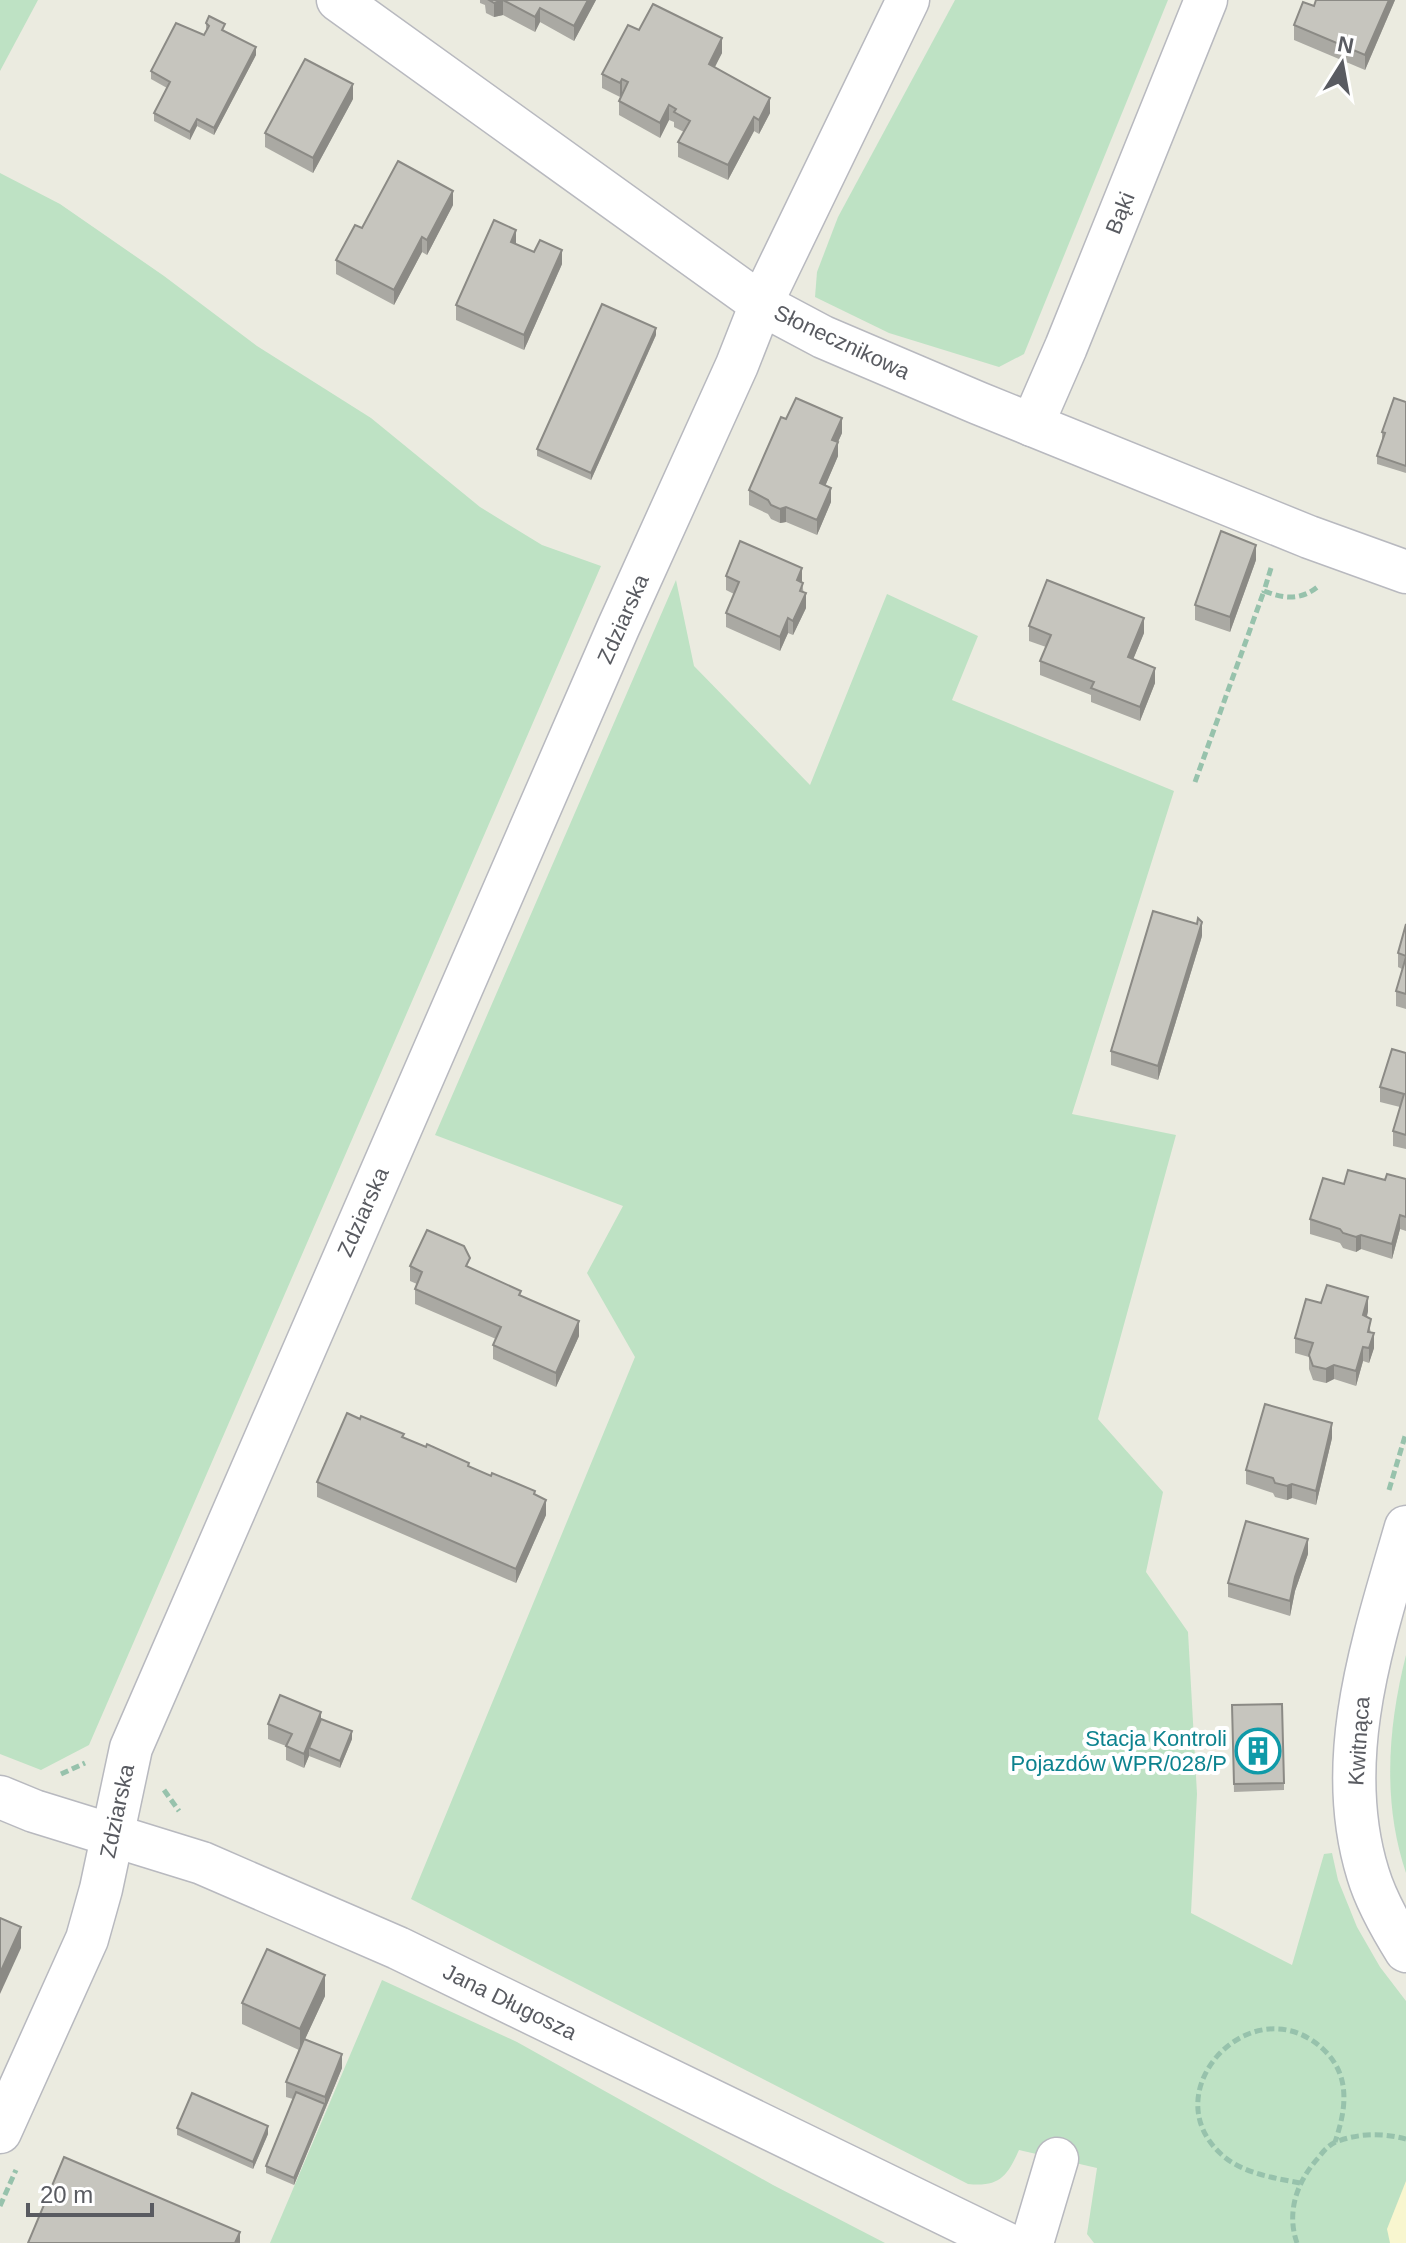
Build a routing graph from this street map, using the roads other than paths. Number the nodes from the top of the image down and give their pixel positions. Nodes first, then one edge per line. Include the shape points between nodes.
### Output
1 (338, 0) edge
2 (908, 0) edge
3 (1206, 0) edge
4 (761, 304) junction
5 (1032, 425) junction
6 (1406, 572) edge
7 (1406, 1527) edge
8 (0, 1797) edge
9 (112, 1833) junction
10 (1406, 1951) edge
11 (0, 2132) edge
12 (1057, 2159) dead end
13 (1005, 2243) edge
14 (1032, 2243) edge

1 - 4 street, Słonecznikowa
2 - 4 street
3 - 5 street, Bąki
4 - 5 street, Słonecznikowa via 823,337
4 - 9 street, Zdziarska via 131,1748
5 - 6 street, Słonecznikowa
7 - 10 street, Kwitnąca via 1366,1675 1354,1758 1358,1826 1368,1875
8 - 9 street, Jana Długosza
9 - 11 street, Zdziarska via 87,1939
9 - 13 street, Jana Długosza via 202,1863 398,1948
12 - 14 street

